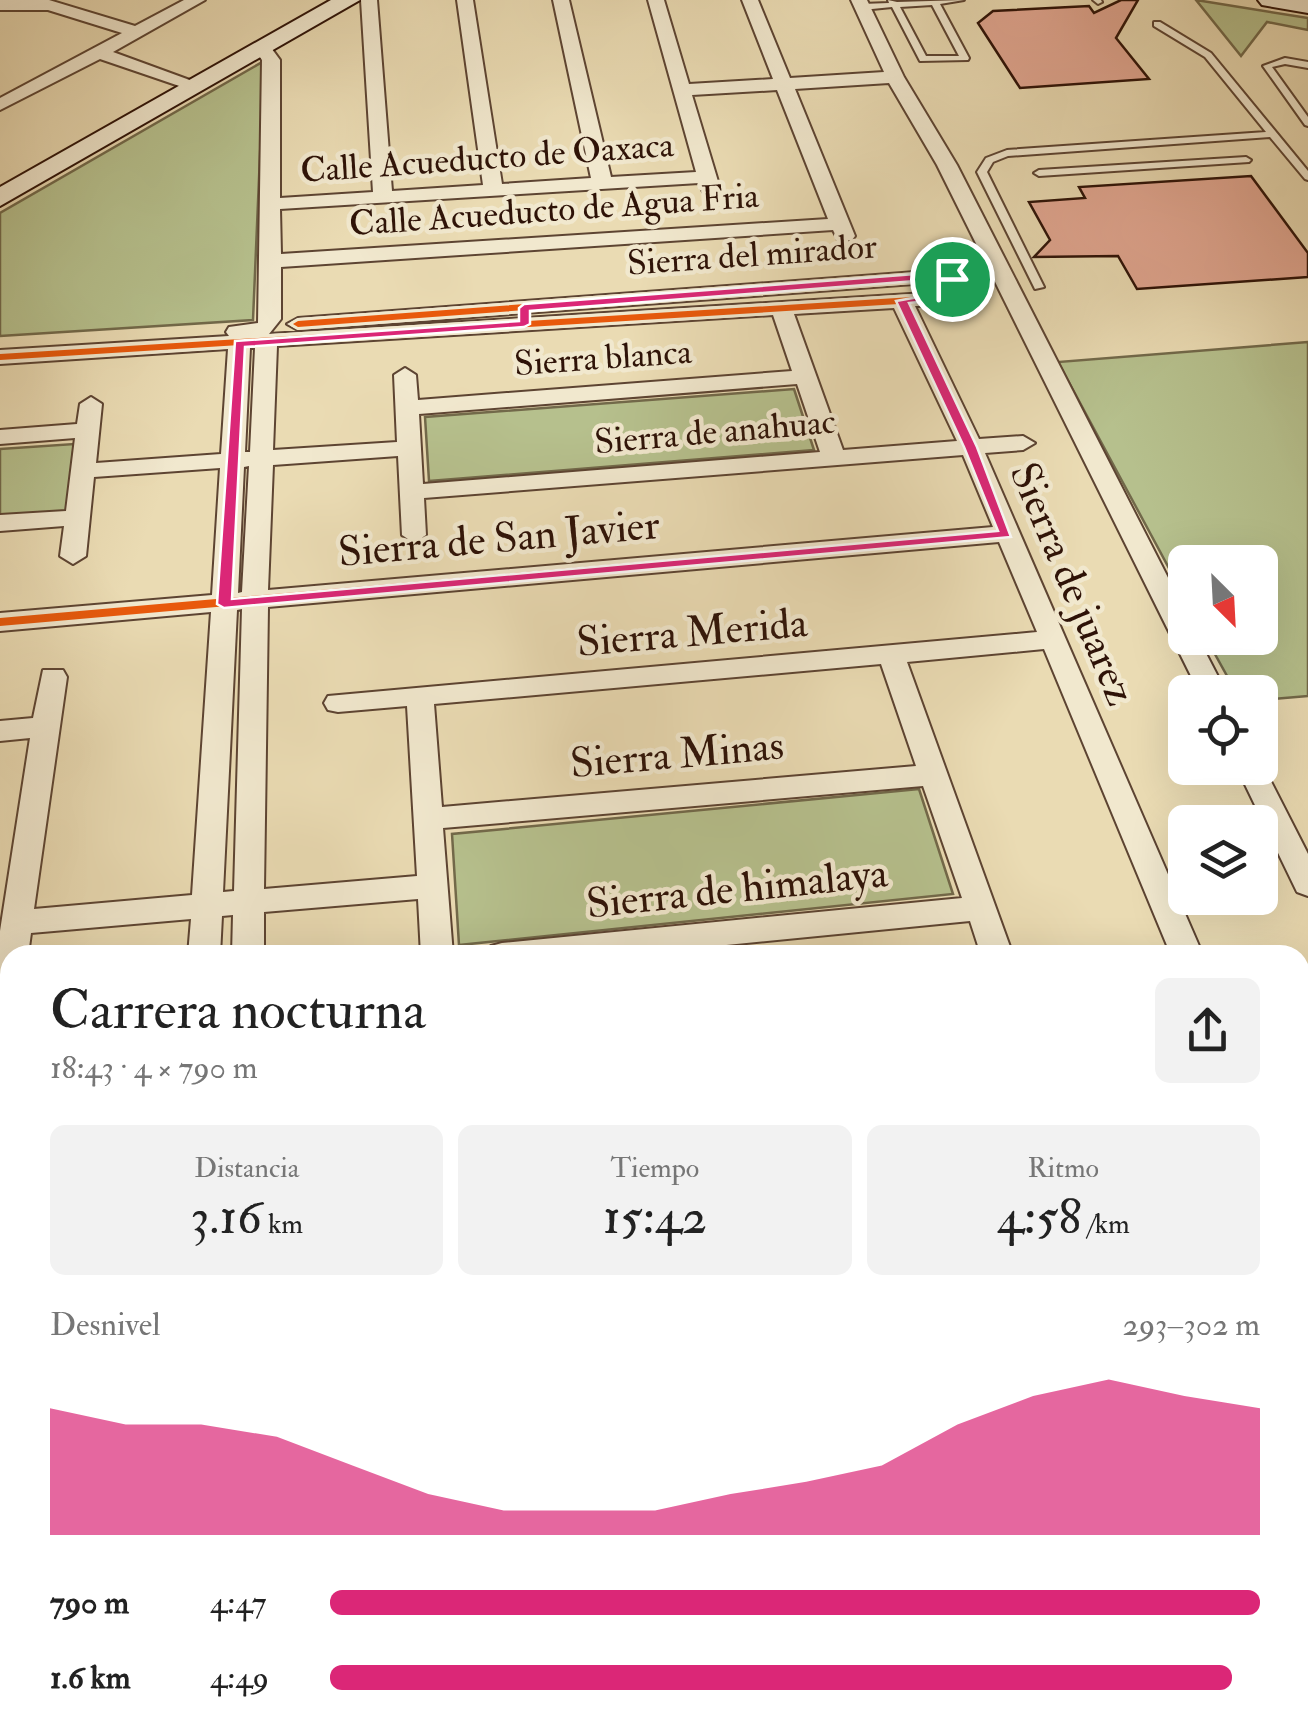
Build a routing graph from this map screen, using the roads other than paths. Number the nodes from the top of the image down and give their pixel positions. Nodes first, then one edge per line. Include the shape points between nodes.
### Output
1 (88, 0) edge
2 (197, 0) edge
3 (316, 0) edge
4 (348, 0) edge
5 (369, 0) edge
6 (465, 0) edge
7 (561, 0) edge
8 (656, 0) edge
9 (750, 0) edge
10 (960, 0) edge
11 (1270, 0) edge
12 (893, 2) edge
13 (934, 2) edge
14 (861, 4) edge
15 (0, 5) edge
16 (1308, 6) edge
17 (69, 11) junction
18 (1157, 24) dead end
19 (138, 33) junction
20 (263, 50) junction
21 (100, 53) junction
22 (78, 64) junction
23 (1308, 65) edge
24 (895, 78) junction
25 (784, 84) junction
26 (174, 89) junction
27 (684, 90) junction
28 (0, 104) edge
29 (1308, 124) edge
30 (1274, 134) junction
31 (1153, 142) junction
32 (1246, 160) dead end
33 (1171, 165) junction
34 (1304, 166) edge
35 (1039, 174) dead end
36 (0, 176) edge
37 (1308, 177) edge
38 (602, 182) junction
39 (493, 190) junction
40 (384, 197) junction
41 (0, 198) edge
42 (272, 204) junction
43 (272, 261) junction
44 (1039, 287) dead end
45 (902, 301) junction
46 (782, 308) junction
47 (524, 316) junction
48 (298, 324) dead end
49 (257, 338) junction
50 (0, 346) edge
51 (0, 357) edge
52 (404, 375) dead end
53 (805, 378) junction
54 (90, 404) dead end
55 (406, 408) junction
56 (87, 430) junction
57 (0, 437) edge
58 (1023, 443) dead end
59 (971, 447) junction
60 (409, 448) junction
61 (264, 458) junction
62 (834, 458) junction
63 (231, 461) junction
64 (82, 471) junction
65 (412, 492) junction
66 (76, 518) junction
67 (0, 523) edge
68 (1006, 534) junction
69 (414, 535) dead end
70 (72, 556) dead end
71 (255, 601) junction
72 (1168, 603) edge
73 (224, 604) junction
74 (0, 622) edge
75 (1051, 640) junction
76 (892, 656) junction
77 (53, 677) dead end
78 (420, 696) junction
79 (338, 703) dead end
80 (43, 727) junction
81 (0, 731) edge
82 (934, 775) junction
83 (1259, 785) edge
84 (427, 819) junction
85 (13, 857) edge
86 (1308, 884) edge
87 (431, 886) junction
88 (250, 901) junction
89 (207, 906) junction
90 (980, 908) junction
91 (18, 922) junction
92 (14, 945) edge
93 (205, 945) edge
94 (248, 945) edge
95 (435, 945) edge
96 (604, 945) edge
97 (993, 945) edge
98 (1183, 945) edge

1 - 17 street
2 - 19 street
3 - 26 street
4 - 20 street
5 - 40 street
6 - 39 street
7 - 38 street
8 - 27 street
9 - 25 street
10 - 13 lane
11 - 16 street
12 - 13 lane
12 - 13 lane via 924,59 966,57
12 - 14 lane
14 - 24 street
15 - 17 street
17 - 19 street
18 - 30 lane via 1208,55
19 - 21 street
20 - 26 street
20 - 42 street via 271,60
21 - 22 street
21 - 26 street
22 - 26 street
22 - 28 street
23 - 29 lane via 1266,66
24 - 25 street
24 - 72 street via 947,165
25 - 27 street
25 - 43 street, Calle Acueducto de Agua Fria via 842,230
26 - 36 street
26 - 41 street
27 - 38 street, Calle Acueducto de Oaxaca via 708,182
30 - 31 lane
30 - 34 lane
31 - 33 lane
31 - 44 lane via 1008,153 984,166
32 - 33 lane
33 - 35 lane
34 - 37 lane
38 - 39 street, Calle Acueducto de Oaxaca
39 - 40 street, Calle Acueducto de Oaxaca
40 - 42 street, Calle Acueducto de Oaxaca
42 - 43 street
43 - 49 street via 270,319
45 - 46 street, Sierra del mirador
45 - 47 street, Sierra del mirador via 947,298 960,289 942,276
45 - 59 street, Sierra de juarez
46 - 47 street, Sierra del mirador
46 - 53 street
47 - 48 street, Sierra del mirador
47 - 49 street, Sierra del mirador
49 - 50 street, Sierra del mirador
49 - 51 street, Sierra del mirador
49 - 61 street
49 - 63 street
52 - 55 street
53 - 55 street, Sierra blanca
53 - 62 street
54 - 56 street
55 - 60 street
56 - 57 street
56 - 64 street
58 - 59 street, Sierra de anahuac
59 - 62 street, Sierra de anahuac
59 - 68 street, Sierra de juarez
60 - 61 street
60 - 65 street
61 - 63 street
61 - 71 street
62 - 65 street, Sierra de anahuac
63 - 64 street
63 - 73 street
64 - 66 street
65 - 69 street
66 - 67 street
66 - 70 street
68 - 71 street, Sierra de San Javier
68 - 75 street, Sierra de juarez
71 - 73 street, Sierra de San Javier
71 - 88 street
73 - 74 street, Sierra de San Javier
73 - 89 street
75 - 76 street, Sierra Merida
75 - 98 street, Sierra de juarez
76 - 78 street, Sierra Merida
76 - 82 street
77 - 80 street
78 - 79 street, Sierra Merida
78 - 84 street
80 - 81 street
80 - 85 street
82 - 84 street, Sierra Minas
82 - 90 street
83 - 86 street
84 - 87 street
85 - 91 street
87 - 88 street
87 - 95 street
88 - 89 street
88 - 94 street
89 - 91 street
89 - 93 street
90 - 96 street, Sierra de himalaya
90 - 97 street
91 - 92 street

